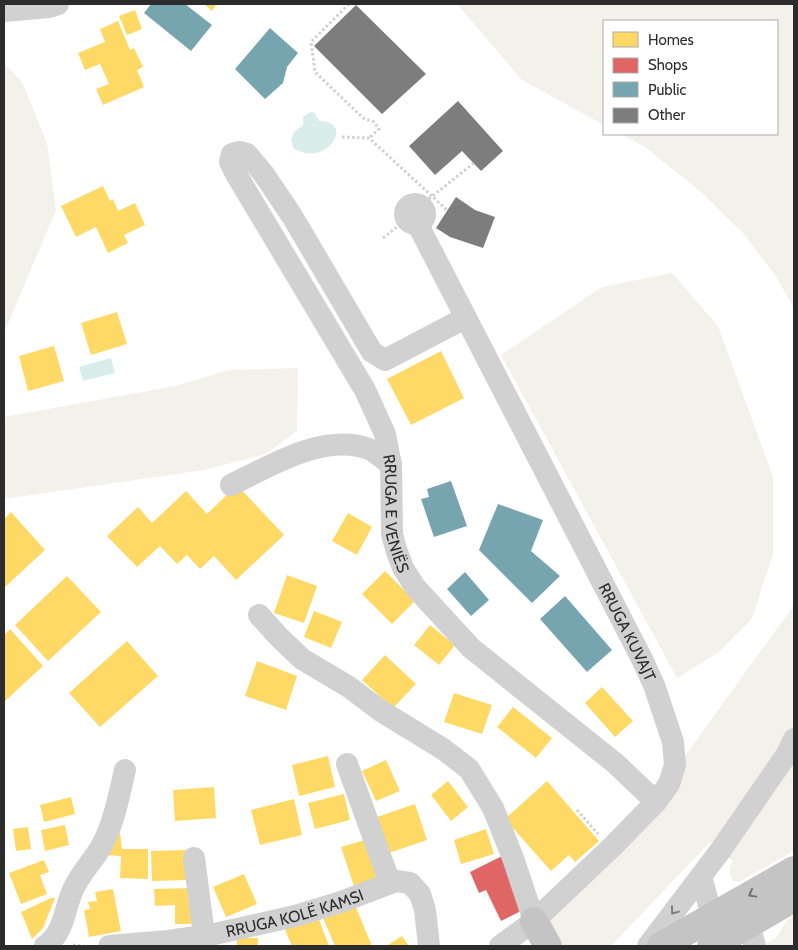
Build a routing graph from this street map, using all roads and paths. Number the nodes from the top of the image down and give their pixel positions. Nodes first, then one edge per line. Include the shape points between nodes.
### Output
1 (58, 4) edge
2 (349, 4) edge
3 (4, 11) edge
4 (342, 137) dead end
5 (369, 138) junction
6 (474, 163) dead end
7 (447, 210) dead end
8 (419, 211) junction
9 (382, 238) dead end
10 (465, 318) junction
11 (391, 465) junction
12 (231, 485) dead end
13 (259, 616) dead end
14 (794, 739) edge
15 (347, 764) dead end
16 (125, 770) dead end
17 (656, 802) junction
18 (577, 810) dead end
19 (610, 848) junction
20 (194, 858) dead end
21 (794, 870) edge
22 (701, 876) junction
23 (390, 883) junction
24 (794, 898) edge
25 (712, 917) junction
26 (534, 921) junction
27 (204, 936) junction
28 (752, 936) edge
29 (45, 946) edge
30 (109, 946) edge
31 (429, 946) edge
32 (500, 946) edge
33 (548, 946) edge
34 (648, 946) edge
35 (660, 946) edge
36 (711, 946) edge

1 - 3 street
2 - 5 path via 311,42 315,72 363,118 374,122 379,129
4 - 5 path
5 - 8 path
6 - 8 path
7 - 8 path
8 - 9 path
8 - 10 street, RRUGA KUVAJT
10 - 11 street, RRUGA E VENIËS via 385,360 372,352 263,173 246,154 232,154 230,162 236,174 365,390 385,434
10 - 17 street, RRUGA KUVAJT via 654,685 673,742 675,765 669,784
11 - 12 street via 370,450 351,444 325,446 295,454
11 - 17 street, RRUGA E VENIËS via 392,534 403,568 415,587 471,648 615,763
13 - 26 street via 302,659 469,769 493,808 514,858
14 - 22 street via 782,762
15 - 23 street
16 - 29 street via 113,819 101,846 72,892 60,928
17 - 19 street, RRUGA KUVAJT
18 - 19 path
19 - 26 street, RRUGA KUVAJT
20 - 27 street
21 -> 25 main road
22 - 25 street
22 -> 34 street
23 - 27 street, RRUGA KOLË KAMSI via 295,916
23 - 31 street, RRUGA KOLË KAMSI via 410,883 420,894
24 - 28 main road
25 - 35 main road
26 - 32 street, RRUGA KUVAJT
26 - 33 main road
27 - 30 street, RRUGA KOLË KAMSI
28 - 36 main road

